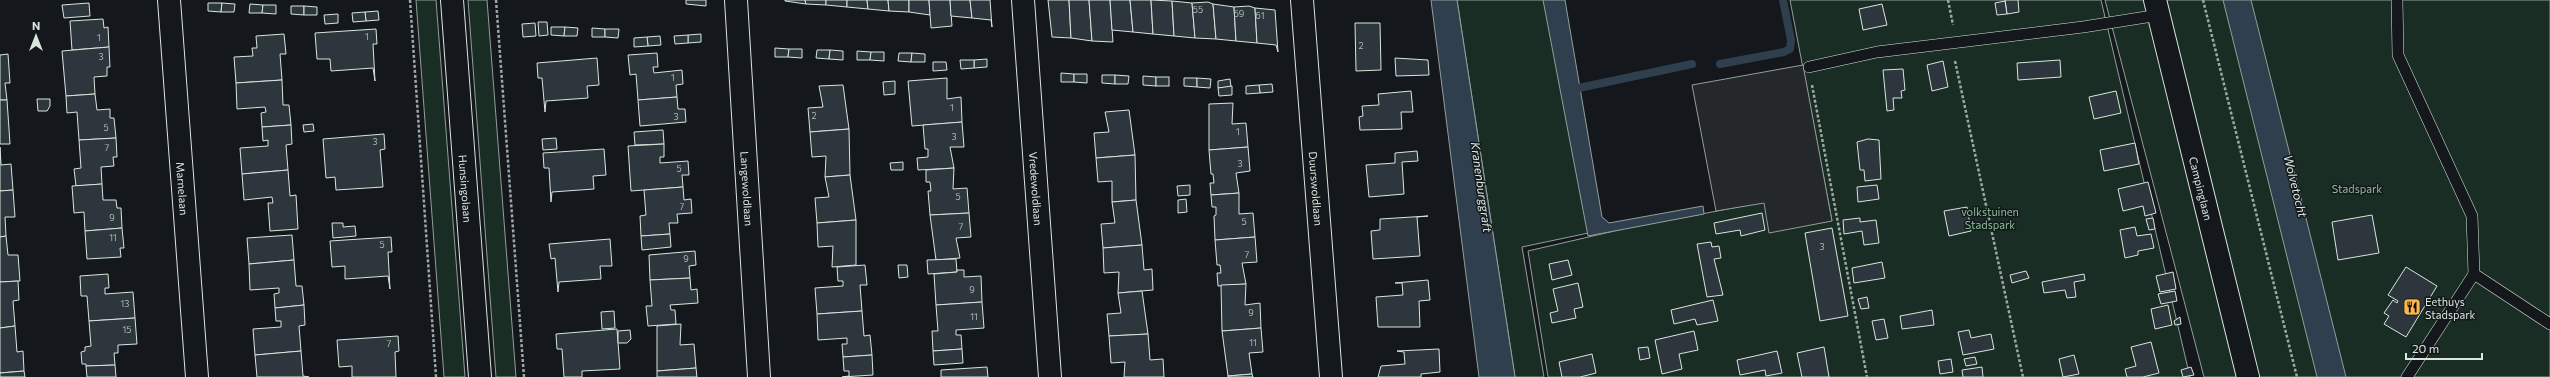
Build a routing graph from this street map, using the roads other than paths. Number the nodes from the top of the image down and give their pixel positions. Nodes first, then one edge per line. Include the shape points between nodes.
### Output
1 (169, 0) edge
2 (452, 0) edge
3 (736, 0) edge
4 (1023, 0) edge
5 (1302, 0) edge
6 (2397, 0) edge
7 (2157, 8) edge
8 (1809, 68) road end
9 (2474, 274) junction
10 (2550, 324) edge
11 (197, 377) edge
12 (480, 377) edge
13 (759, 377) edge
14 (1050, 377) edge
15 (1331, 377) edge
16 (2248, 377) edge
17 (2407, 377) edge

1 - 11 street, Marnelaan
2 - 12 street, Hunsingolaan
3 - 13 street, Langewoldlaan
4 - 14 street, Vredewoldlaan
5 - 15 street, Duurswoldlaan
6 - 9 lane via 2398,55 2472,216
7 - 8 lane via 2083,27 1876,52
7 - 16 street, Campinglaan
9 - 10 lane
9 - 17 lane

